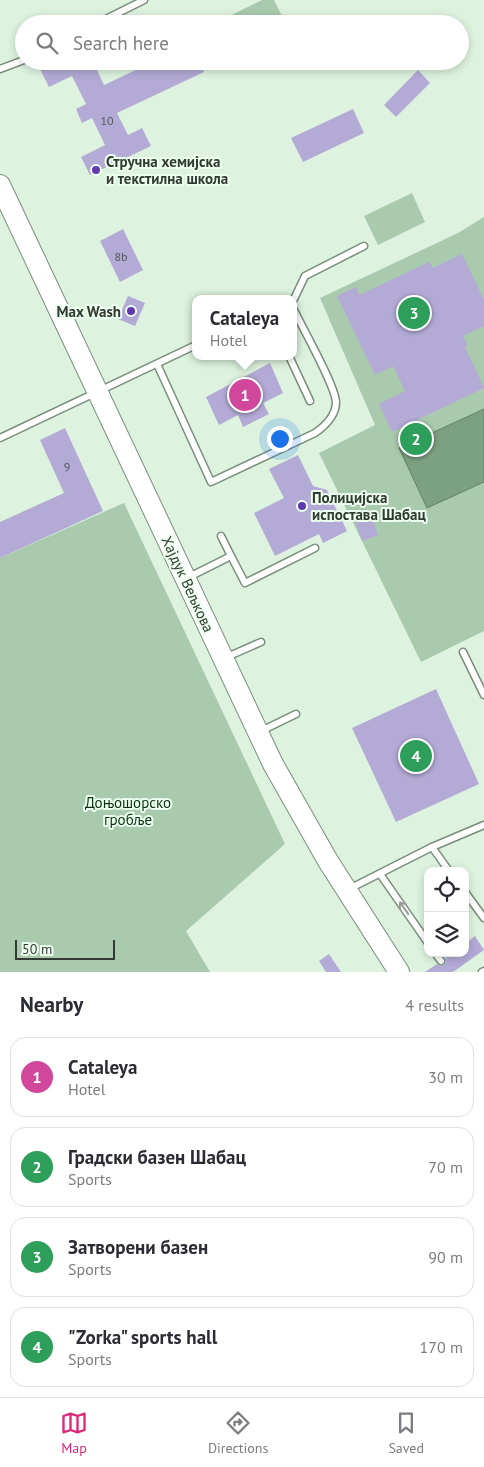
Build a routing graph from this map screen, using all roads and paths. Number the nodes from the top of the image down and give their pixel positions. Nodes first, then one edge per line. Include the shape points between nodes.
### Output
1 (144, 0) edge
2 (114, 15) edge
3 (15, 62) edge
4 (0, 69) edge
5 (0, 184) edge
6 (364, 246) dead end
7 (296, 295) edge
8 (297, 316) edge
9 (192, 348) edge
10 (291, 360) edge
11 (156, 364) junction
12 (98, 392) junction
13 (310, 401) dead end
14 (0, 438) edge
15 (221, 536) dead end
16 (315, 548) dead end
17 (231, 556) junction
18 (186, 578) junction
19 (260, 642) dead end
20 (463, 652) dead end
21 (223, 659) junction
22 (484, 695) edge
23 (296, 714) dead end
24 (258, 732) junction
25 (484, 825) edge
26 (432, 847) junction
27 (446, 867) edge
28 (380, 874) junction
29 (346, 890) junction
30 (469, 897) edge
31 (484, 918) edge
32 (424, 937) edge
33 (438, 957) edge
34 (441, 961) dead end
35 (399, 972) edge

1 - 2 lane
3 - 4 lane
5 - 12 main road, Хајдук Вељкова
6 - 7 lane via 305,276
8 - 11 lane via 333,388 336,403 331,417 315,433 211,482
9 - 11 lane
10 - 13 lane
11 - 12 lane
12 - 14 lane
12 - 18 main road, Хајдук Вељкова
15 - 17 lane
16 - 17 lane via 244,583
17 - 18 lane
18 - 21 main road, Хајдук Вељкова
19 - 21 lane
20 - 22 lane
21 - 24 main road, Хајдук Вељкова
23 - 24 lane
24 - 29 main road, Хајдук Вељкова
25 - 26 lane
26 - 27 lane
26 - 28 lane
28 - 29 lane
32 -> 28 lane
29 - 35 main road, Хајдук Вељкова
30 - 31 lane
33 - 34 lane

